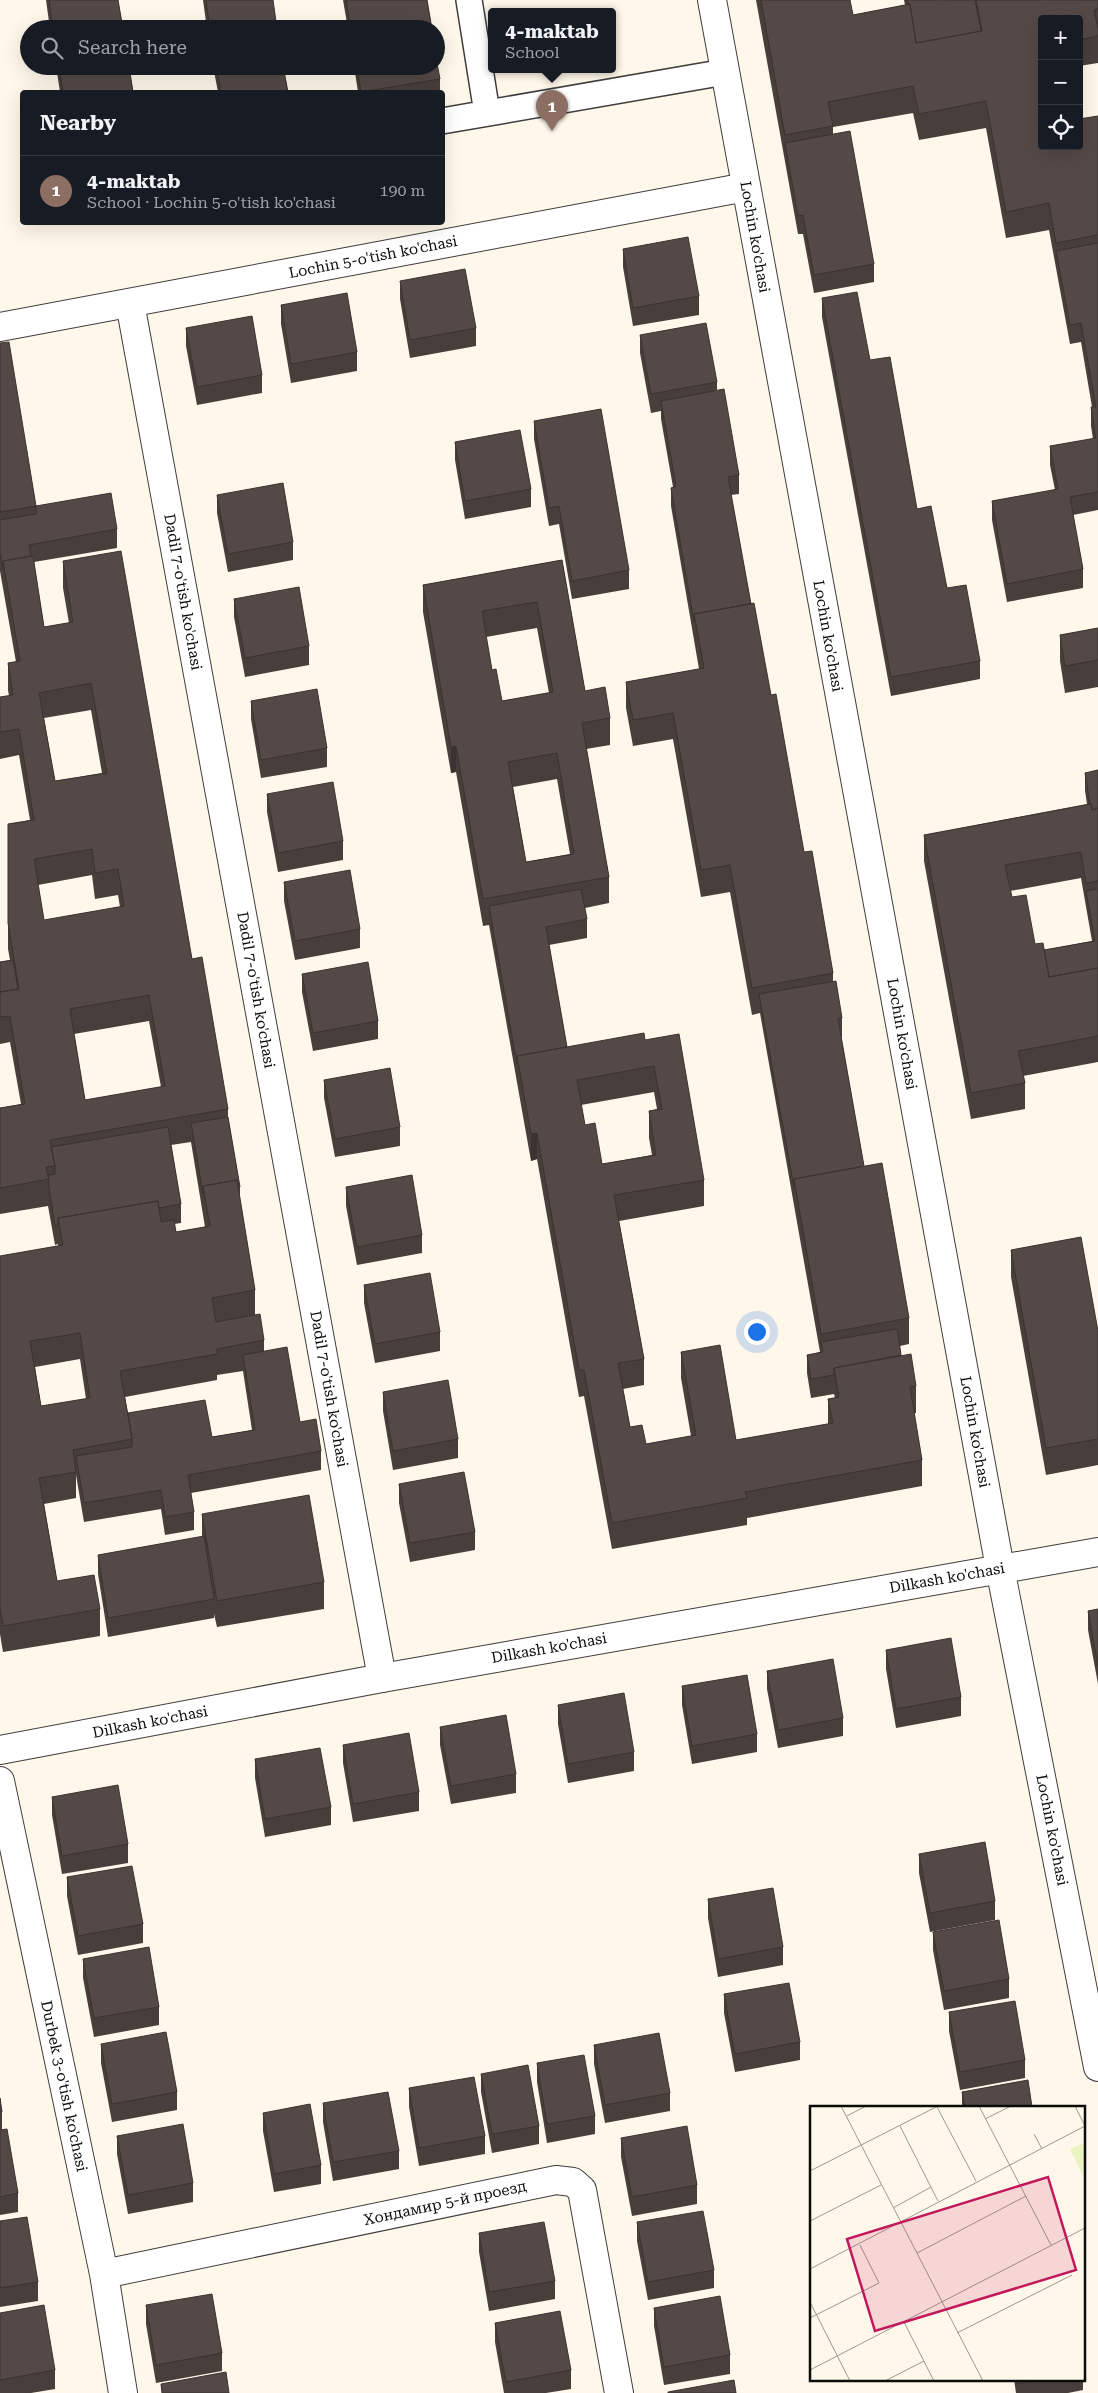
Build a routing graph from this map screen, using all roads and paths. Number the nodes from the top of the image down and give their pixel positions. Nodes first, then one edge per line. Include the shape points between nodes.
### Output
1 (469, 0) edge
2 (712, 0) edge
3 (725, 72) junction
4 (487, 113) junction
5 (445, 120) edge
6 (746, 188) junction
7 (130, 303) junction
8 (0, 327) edge
9 (1098, 1552) edge
10 (1000, 1568) junction
11 (382, 1678) junction
12 (0, 1750) edge
13 (0, 1781) edge
14 (1097, 2051) edge
15 (104, 2274) junction
16 (123, 2393) edge
17 (619, 2393) edge

1 - 4 lane
2 - 3 street, Lochin ko'chasi
3 - 4 lane
3 - 6 street, Lochin ko'chasi
4 - 5 lane
6 - 7 street, Lochin 5-o'tish ko'chasi
6 - 10 street, Lochin ko'chasi
7 - 8 street, Lochin 5-o'tish ko'chasi
7 - 11 street, Dadil 7-o'tish ko'chasi
9 - 10 street, Dilkash ko'chasi
10 - 11 street, Dilkash ko'chasi
10 - 14 street, Lochin ko'chasi
11 - 12 street, Dilkash ko'chasi
13 - 15 street, Durbek 3-o'tish ko'chasi
15 - 16 street, Durbek 3-o'tish ko'chasi
15 - 17 street, Хондамир 5-й проезд via 556,2180 573,2182 582,2190

